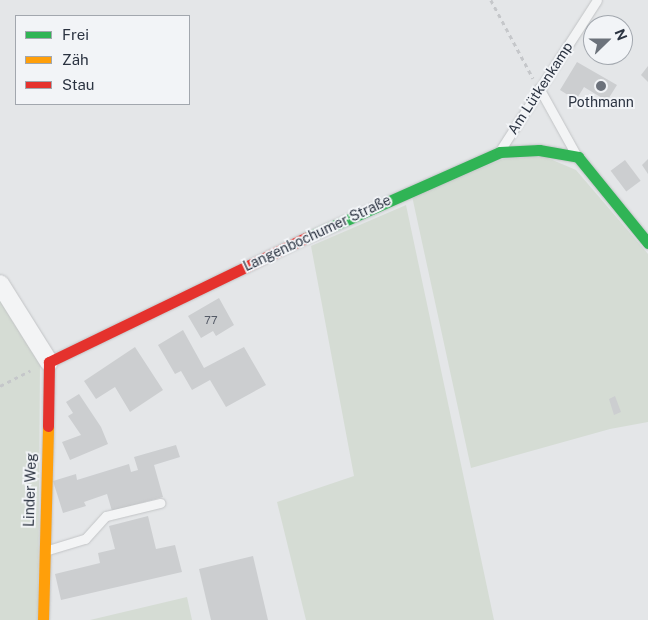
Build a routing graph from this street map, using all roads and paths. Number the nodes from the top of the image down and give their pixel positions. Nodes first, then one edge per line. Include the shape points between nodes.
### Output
1 (491, 0) edge
2 (597, 0) edge
3 (539, 88) junction
4 (500, 152) junction
5 (578, 157) junction
6 (648, 243) edge
7 (0, 284) edge
8 (49, 362) junction
9 (0, 386) edge
10 (160, 503) dead end
11 (42, 552) junction
12 (43, 620) edge

1 - 3 path
2 - 3 lane, Am Lütkenkamp
3 - 4 lane, Am Lütkenkamp
3 - 5 lane
4 - 5 street, Langenbochumer Straße via 539,150
4 - 8 street, Langenbochumer Straße via 314,234
5 - 6 street
7 - 8 street
8 - 9 path
8 - 11 street, Linder Weg
10 - 11 lane via 106,516 85,539
11 - 12 street, Linder Weg

